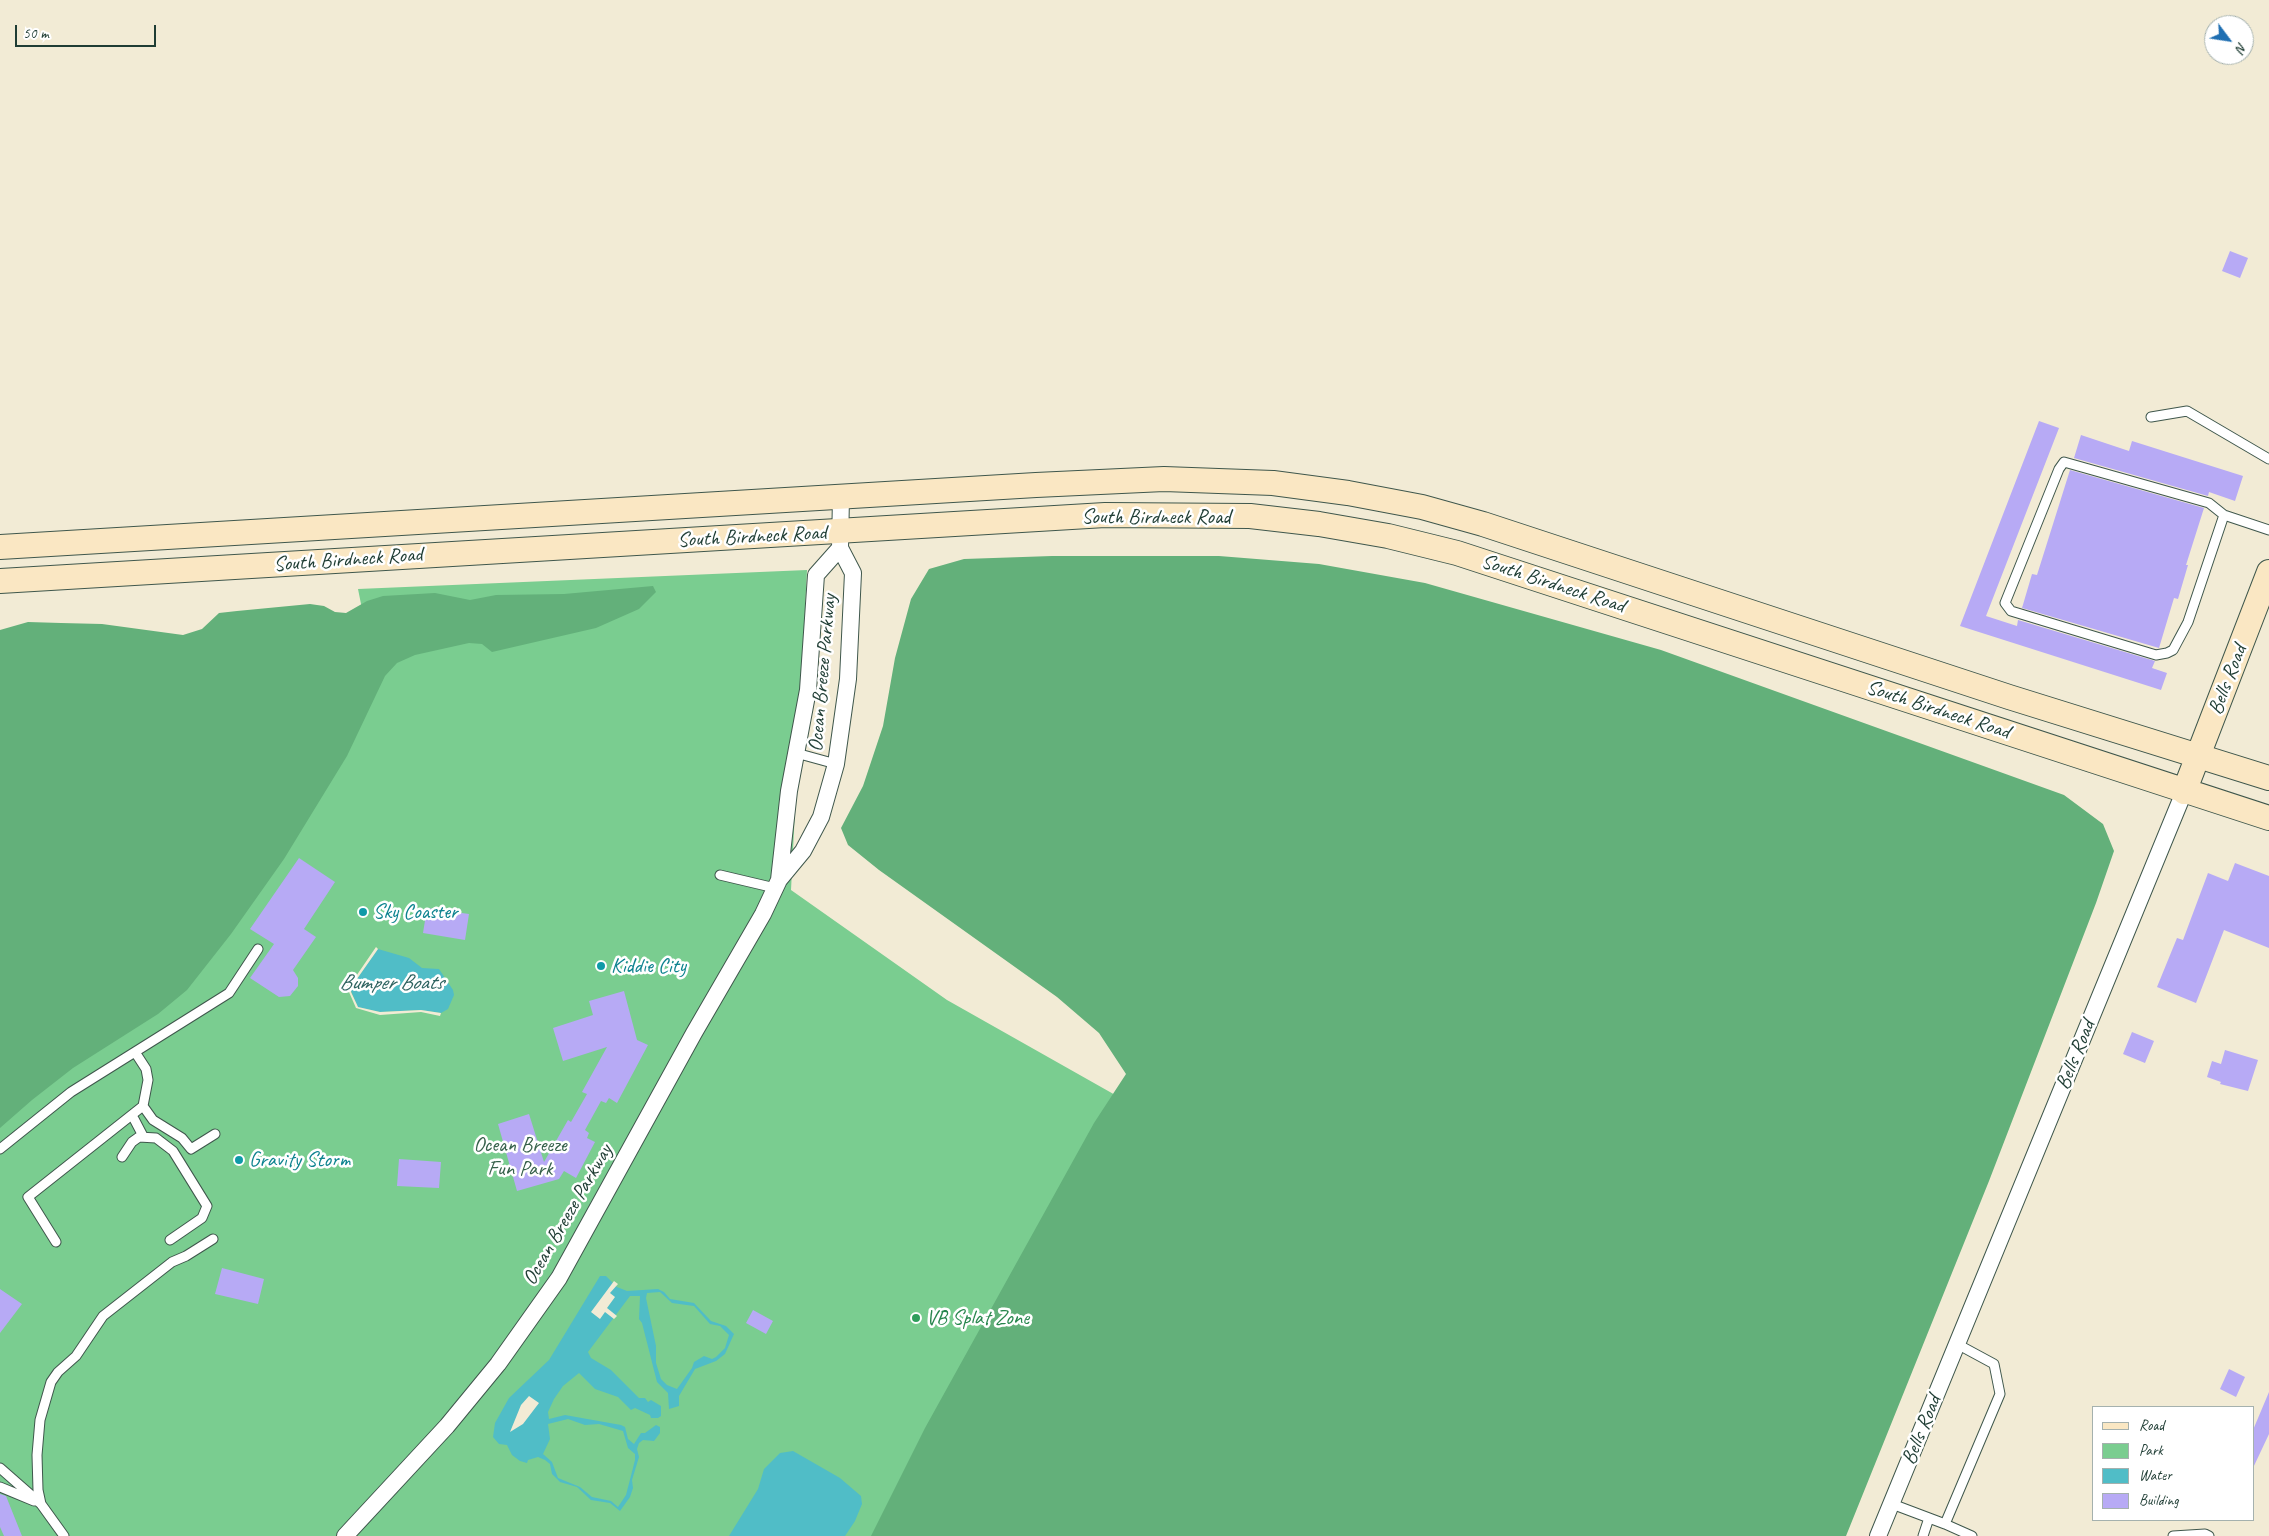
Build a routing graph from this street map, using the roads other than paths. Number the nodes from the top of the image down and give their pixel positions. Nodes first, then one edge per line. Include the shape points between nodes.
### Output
1 (2151, 417) dead end
2 (2269, 460) edge
3 (841, 496) junction
4 (2224, 515) junction
5 (2269, 530) edge
6 (840, 540) junction
7 (0, 547) edge
8 (2269, 572) edge
9 (0, 581) edge
10 (796, 753) junction
11 (2199, 756) junction
12 (836, 764) junction
13 (2269, 778) edge
14 (2184, 792) junction
15 (2269, 818) edge
16 (720, 874) dead end
17 (777, 884) junction
18 (258, 949) dead end
19 (135, 1052) junction
20 (143, 1106) junction
21 (132, 1115) junction
22 (215, 1134) dead end
23 (143, 1136) junction
24 (0, 1149) edge
25 (122, 1157) dead end
26 (213, 1239) dead end
27 (170, 1240) dead end
28 (56, 1242) dead end
29 (1957, 1344) junction
30 (0, 1468) edge
31 (0, 1487) edge
32 (41, 1504) junction
33 (1892, 1504) junction
34 (1929, 1518) junction
35 (1945, 1524) junction
36 (64, 1536) edge
37 (345, 1536) edge
38 (1878, 1536) edge
39 (1923, 1536) edge
40 (1972, 1536) edge
41 (2173, 1536) edge
42 (2209, 1536) edge

1 - 2 lane via 2187,411
3 - 6 street, Ocean Breeze Parkway
3 - 7 main road, South Birdneck Road
3 - 11 main road, South Birdneck Road via 1164,479 1273,484 1422,507
4 - 4 lane via 2209,503 2064,462 2005,603 2011,611 2020,614 2156,655 2167,653 2173,650 2188,622
4 - 5 lane
6 - 9 main road, South Birdneck Road via 463,552
6 - 10 street, Ocean Breeze Parkway via 816,575 808,690
6 - 12 street, Ocean Breeze Parkway via 852,572 848,679
6 - 14 main road, South Birdneck Road via 1104,515 1183,514 1250,516 1388,536 1519,572
8 - 11 main road, Bells Road
10 - 12 lane
10 - 17 street, Ocean Breeze Parkway
11 - 13 main road, South Birdneck Road
11 - 14 main road, Bells Road
12 - 17 street, Ocean Breeze Parkway via 821,817 803,851
14 - 15 main road, South Birdneck Road
14 - 29 street, Bells Road
16 - 17 lane
17 - 37 street, Ocean Breeze Parkway via 559,1278 498,1364 447,1426
18 - 19 lane via 229,993
19 - 20 lane via 146,1069 148,1080
19 - 24 lane via 71,1092
20 - 21 lane
20 - 22 lane via 153,1120 182,1138 191,1149
21 - 23 lane
21 - 28 lane via 28,1197
23 - 25 lane via 132,1142
23 - 27 lane via 156,1138 174,1151 207,1206 202,1218
26 - 32 lane via 172,1262 103,1316 76,1356 51,1382 40,1420 37,1454
29 - 33 street, Bells Road
29 - 35 lane via 1994,1364 2000,1394
30 - 32 lane
31 - 32 lane
32 - 36 lane
33 - 34 lane
33 - 38 street, Bells Road
34 - 35 lane
34 - 39 lane
35 - 40 lane
41 - 42 lane

